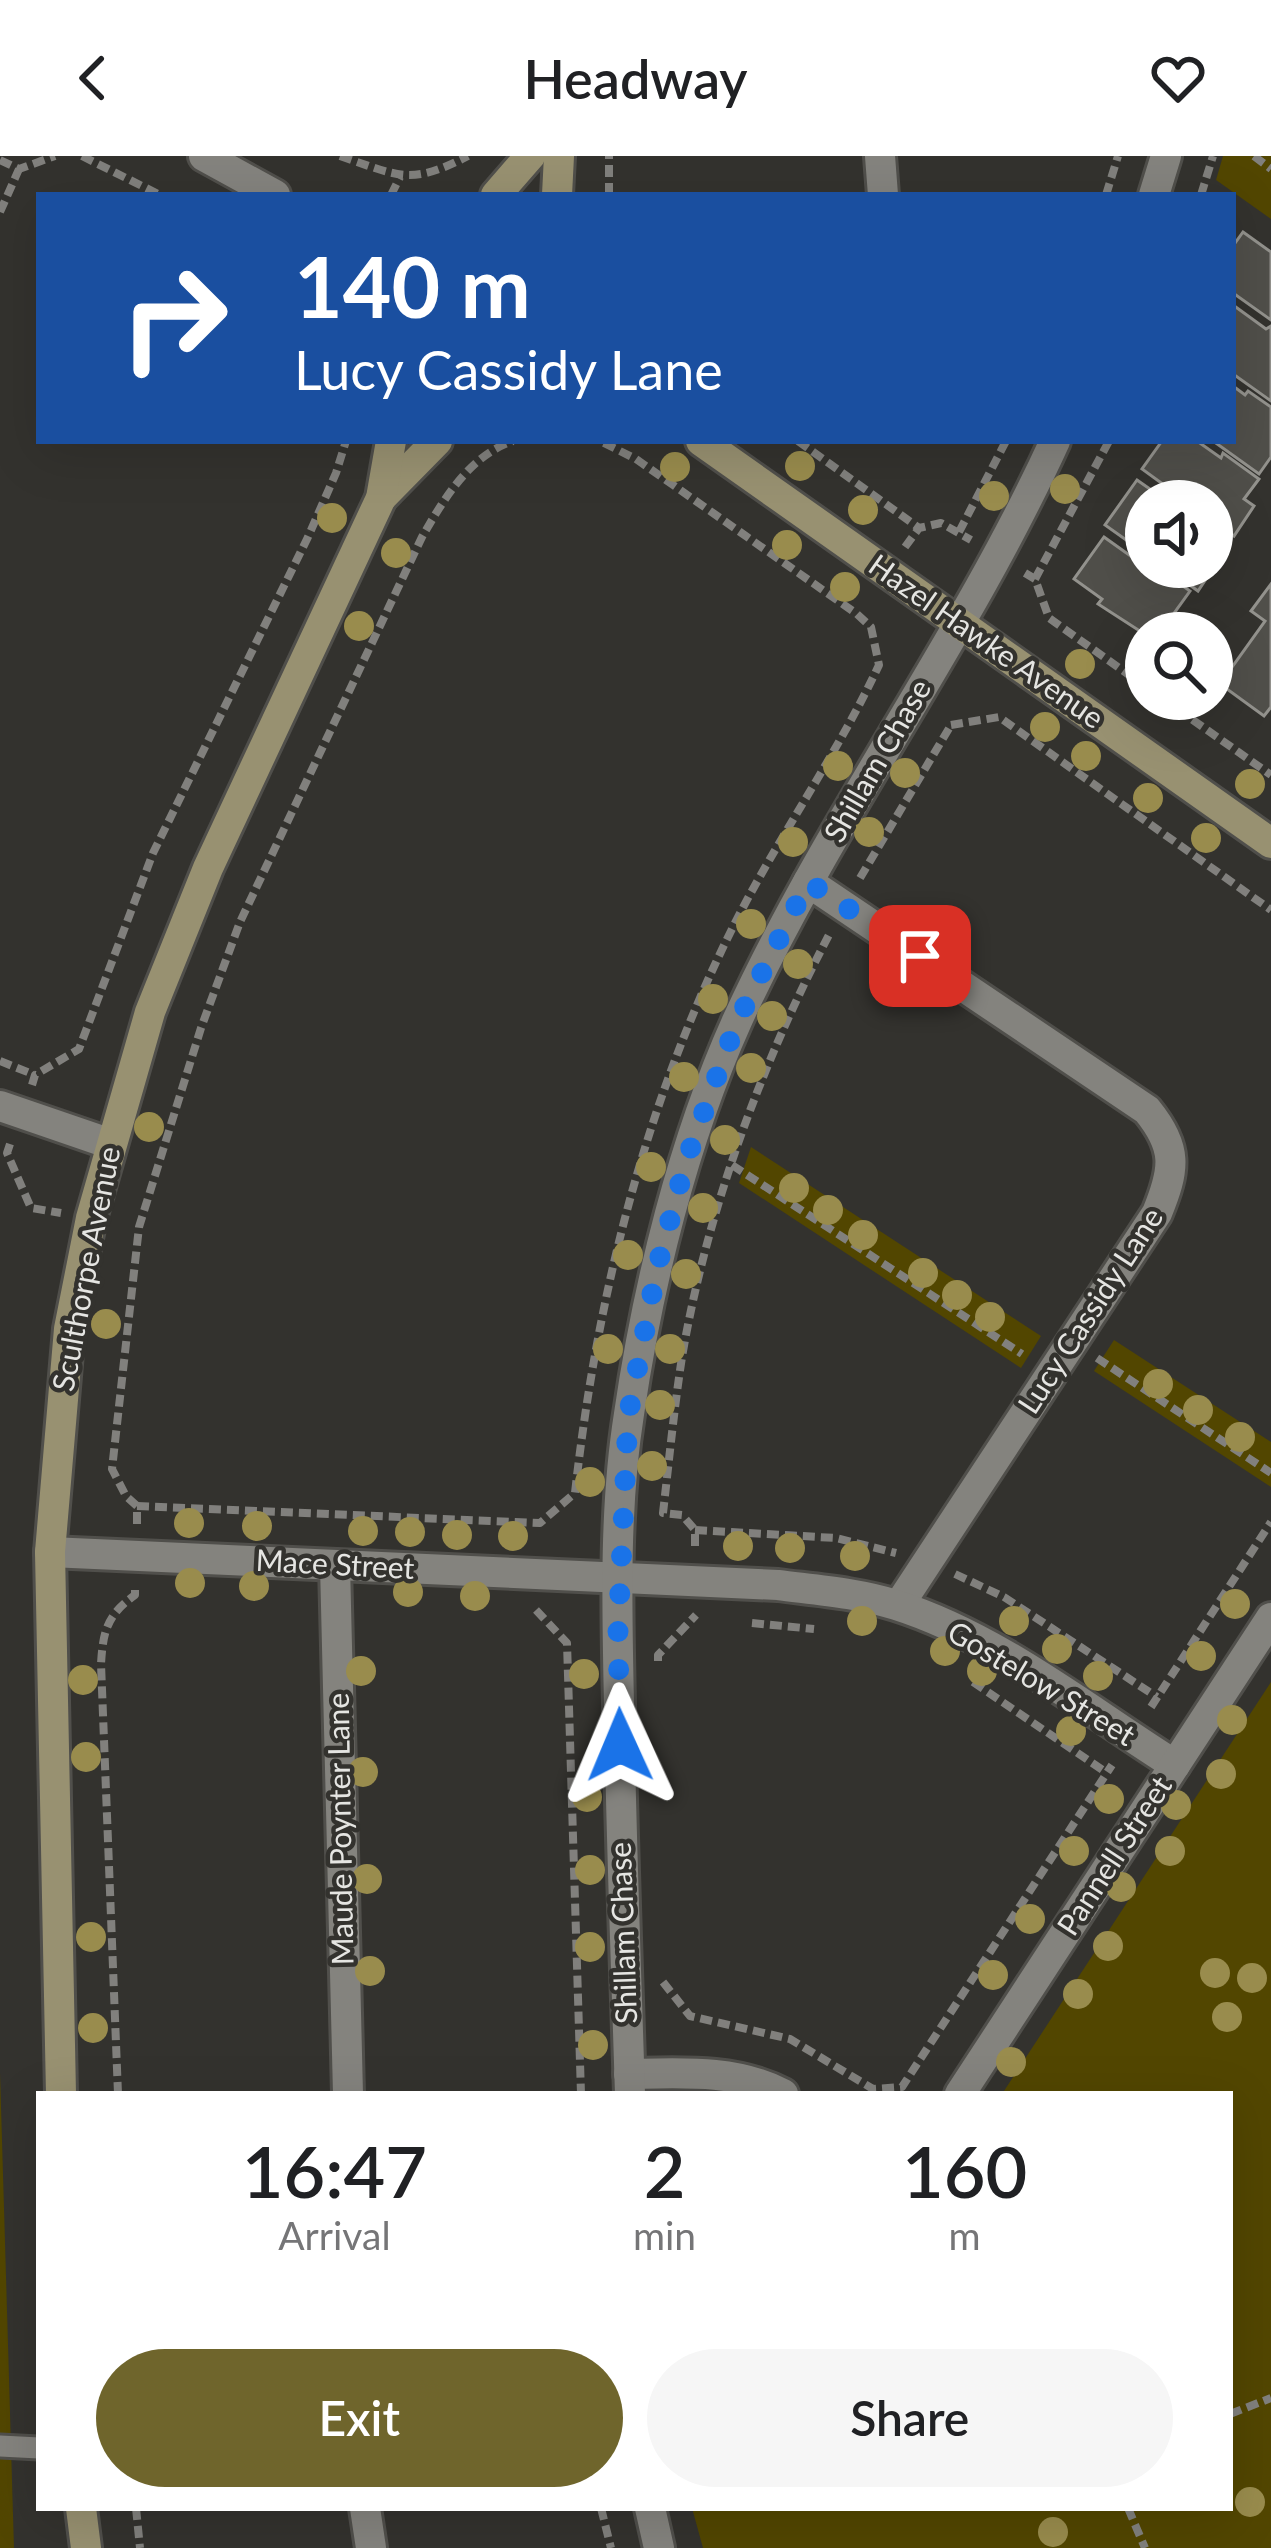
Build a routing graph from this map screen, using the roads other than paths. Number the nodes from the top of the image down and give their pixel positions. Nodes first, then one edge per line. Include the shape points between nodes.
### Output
1 (204, 156) edge
2 (530, 156) edge
3 (559, 156) edge
4 (880, 156) edge
5 (1166, 156) edge
6 (278, 192) edge
7 (499, 192) edge
8 (556, 192) edge
9 (883, 192) edge
10 (1155, 192) edge
11 (390, 444) edge
12 (434, 444) edge
13 (705, 444) edge
14 (1054, 444) edge
15 (381, 498) junction
16 (960, 623) junction
17 (1271, 843) edge
18 (808, 882) junction
19 (11, 1110) edge
20 (111, 1144) junction
21 (50, 1552) junction
22 (335, 1565) junction
23 (619, 1579) junction
24 (899, 1606) junction
25 (1271, 1618) edge
26 (1175, 1765) junction
27 (630, 2084) edge
28 (61, 2091) edge
29 (348, 2091) edge
30 (776, 2091) edge
31 (962, 2091) edge
32 (0, 2446) edge
33 (36, 2448) edge
34 (81, 2511) edge
35 (365, 2511) edge
36 (651, 2511) edge
37 (86, 2548) edge
38 (371, 2548) edge
39 (659, 2548) edge

1 - 6 street
2 - 7 street
3 - 8 street
4 - 9 street
5 - 10 street
11 - 15 street, Sculthorpe Avenue
12 - 15 street, Sculthorpe Avenue
13 - 16 street, Hazel Hawke Avenue
14 - 16 street, Shillam Chase
15 - 20 street, Sculthorpe Avenue via 208,868 150,1012
16 - 17 street, Hazel Hawke Avenue
16 - 18 street, Shillam Chase
18 - 23 street, Shillam Chase via 736,1024 686,1161 628,1417
18 - 24 street, Lucy Cassidy Lane via 1147,1110 1172,1158 1157,1213
19 - 20 street
20 - 21 street, Sculthorpe Avenue via 69,1329
21 - 22 street, Mace Street
21 - 28 street, Sculthorpe Avenue
22 - 23 street, Mace Street
22 - 29 street, Maude Poynter Lane
23 - 24 street, Gostelow Street via 778,1585
23 - 27 street, Shillam Chase
24 - 26 street, Gostelow Street via 980,1640
25 - 26 street, Pannell Street
26 - 31 street, Pannell Street
27 - 30 street via 692,2073
32 - 33 lane
34 - 37 street
35 - 38 street
36 - 39 street

